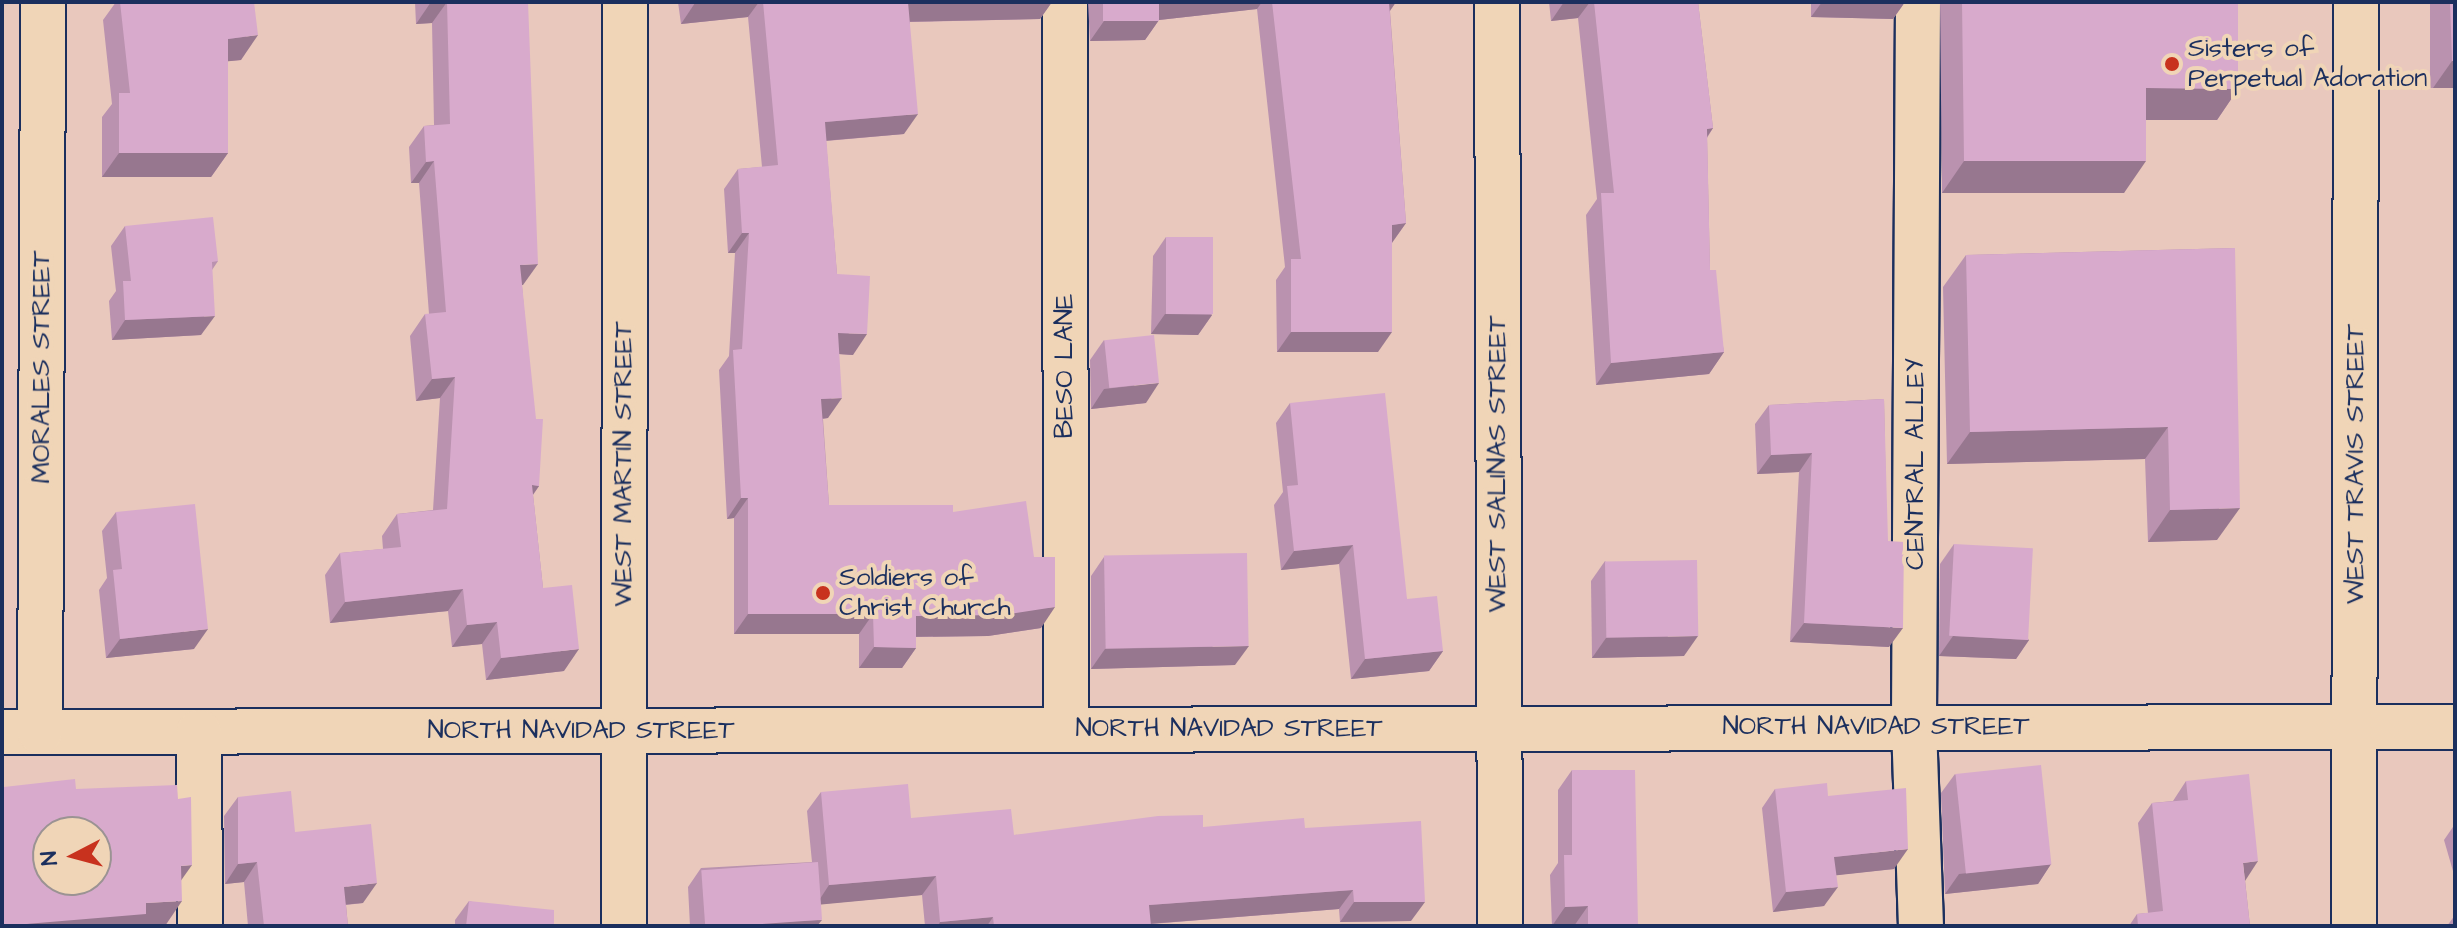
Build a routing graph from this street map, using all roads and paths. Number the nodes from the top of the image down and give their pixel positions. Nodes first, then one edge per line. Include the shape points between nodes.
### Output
1 (43, 2) edge
2 (625, 2) edge
3 (1065, 2) edge
4 (1497, 2) edge
5 (1918, 2) edge
6 (2356, 2) edge
7 (1914, 726) junction
8 (2356, 727) junction
9 (2455, 727) edge
10 (1499, 729) junction
11 (1066, 730) junction
12 (623, 731) junction
13 (21, 732) edge
14 (199, 732) junction
15 (200, 926) edge
16 (624, 926) edge
17 (1500, 926) edge
18 (1921, 926) edge
19 (2354, 926) edge

1 - 13 street, MORALES STREET
2 - 12 street, WEST MARTIN STREET
3 - 11 street, BESO LANE
4 - 10 street, WEST SALINAS STREET
5 - 7 street, CENTRAL ALLEY
6 - 8 street, WEST TRAVIS STREET
7 - 8 street, NORTH NAVIDAD STREET
7 - 10 street, NORTH NAVIDAD STREET
7 - 18 street, CENTRAL ALLEY
8 - 9 street, NORTH NAVIDAD STREET
8 - 19 street, WEST TRAVIS STREET
10 - 11 street, NORTH NAVIDAD STREET
10 - 17 street, WEST SALINAS STREET
11 - 12 street, NORTH NAVIDAD STREET
12 - 14 street, NORTH NAVIDAD STREET
12 - 16 street, WEST MARTIN STREET
13 - 14 street, NORTH NAVIDAD STREET
14 - 15 street

